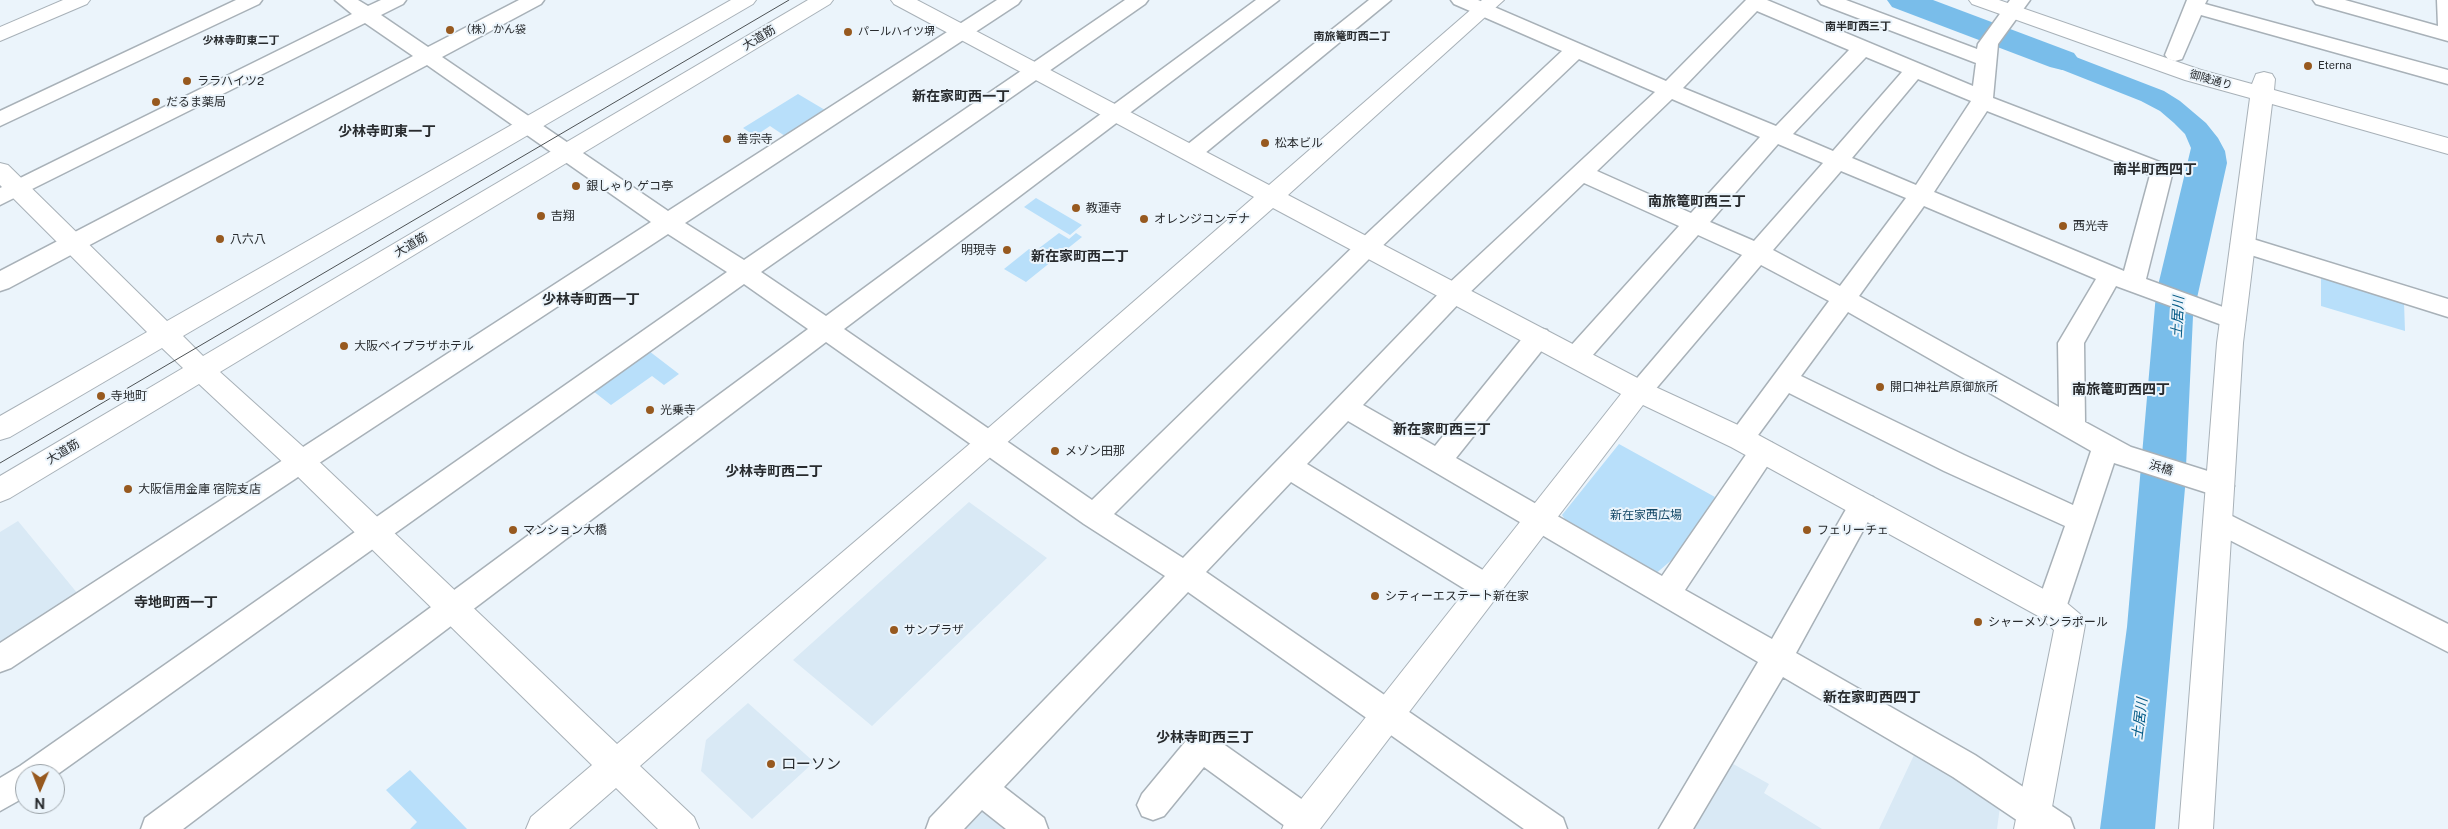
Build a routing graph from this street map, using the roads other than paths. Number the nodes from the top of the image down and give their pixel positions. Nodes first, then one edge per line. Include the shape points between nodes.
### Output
1 (80, 0) edge
2 (252, 0) edge
3 (345, 0) edge
4 (396, 0) edge
5 (534, 0) edge
6 (746, 0) edge
7 (823, 0) edge
8 (901, 0) edge
9 (1011, 0) edge
10 (1138, 0) edge
11 (1269, 0) edge
12 (1381, 0) edge
13 (1828, 0) edge
14 (1979, 0) edge
15 (2323, 0) edge
16 (2447, 0) edge
17 (1756, 1) edge
18 (1479, 3) edge
19 (2196, 3) edge
20 (2014, 7) edge
21 (366, 15) junction
22 (2448, 27) edge
23 (962, 32) junction
24 (0, 35) edge
25 (2448, 35) edge
26 (1863, 48) junction
27 (1576, 50) junction
28 (1987, 52) junction
29 (2175, 55) junction
30 (428, 56) junction
31 (1037, 70) junction
32 (1915, 70) junction
33 (2448, 77) edge
34 (2263, 87) junction
35 (1669, 90) junction
36 (1982, 99) junction
37 (1114, 114) junction
38 (0, 119) edge
39 (529, 126) junction
40 (2448, 129) edge
41 (1777, 135) junction
42 (2448, 146) edge
43 (568, 152) junction
44 (1191, 153) junction
45 (1836, 159) junction
46 (1582, 173) junction
47 (6, 186) edge
48 (1920, 194) junction
49 (1269, 196) junction
50 (668, 223) junction
51 (1693, 223) junction
52 (73, 244) junction
53 (2243, 244) junction
54 (1368, 246) junction
55 (1757, 252) junction
56 (744, 272) junction
57 (0, 282) edge
58 (2129, 282) junction
59 (1455, 292) junction
60 (1843, 298) junction
61 (2448, 308) edge
62 (2222, 316) junction
63 (826, 330) junction
64 (165, 335) junction
65 (1538, 337) junction
66 (1576, 357) junction
67 (201, 370) junction
68 (1784, 379) junction
69 (1639, 391) junction
70 (1347, 408) junction
71 (2072, 426) junction
72 (0, 430) edge
73 (989, 444) junction
74 (1752, 445) junction
75 (2114, 451) junction
76 (300, 461) junction
77 (1438, 461) junction
78 (1289, 467) junction
79 (2211, 483) junction
80 (0, 490) edge
81 (1862, 505) junction
82 (1094, 516) junction
83 (1537, 519) junction
84 (2081, 520) junction
85 (2218, 521) junction
86 (375, 534) junction
87 (1185, 574) junction
88 (1486, 587) junction
89 (1666, 593) junction
90 (452, 606) junction
91 (2051, 608) junction
92 (2448, 639) edge
93 (1778, 656) junction
94 (0, 659) edge
95 (1389, 716) junction
96 (46, 764) edge
97 (615, 767) junction
98 (15, 786) edge
99 (980, 788) junction
100 (0, 796) edge
101 (1153, 805) dead end
102 (2041, 823) edge
103 (1302, 825) edge
104 (157, 829) edge
105 (543, 829) edge
106 (682, 829) edge
107 (942, 829) edge
108 (1032, 829) edge
109 (1551, 829) edge
110 (1675, 829) edge
111 (2196, 829) edge

1 - 24 street
2 - 38 street
3 - 21 street
4 - 21 street
5 - 30 street
6 - 39 street
7 - 43 street, 大道筋
8 - 23 street
9 - 23 street
10 - 31 street
11 - 37 street
12 - 44 street
13 - 28 street
14 - 20 street, 御陵通り
15 - 25 street
16 - 22 street
17 - 26 street
17 - 35 street
18 - 27 street
18 - 49 street
19 - 29 street
19 - 33 street
20 - 28 street
20 - 29 street, 御陵通り
20 - 34 street, 御陵通り via 2168,68
21 - 30 street
21 - 47 street
23 - 31 street
23 - 50 street
26 - 32 street
26 - 41 street
27 - 35 street
27 - 54 street
28 - 36 street
29 - 34 street, 御陵通り
30 - 39 street
30 - 52 street
31 - 37 street
31 - 56 street
32 - 36 street
32 - 45 street
34 - 40 street, 御陵通り
34 - 42 street, 御陵通り
34 - 53 street
35 - 41 street
35 - 46 street
36 - 48 street
36 - 58 street via 2162,171
37 - 44 street
37 - 63 street
39 - 43 street
39 - 64 street
41 - 45 street
41 - 51 street
43 - 50 street
43 - 67 street, 大道筋
44 - 49 street
45 - 48 street
45 - 55 street
46 - 51 street, 浜橋
46 - 59 street
47 - 52 street
48 - 58 street
48 - 60 street
49 - 54 street
49 - 73 street
50 - 56 street
50 - 76 street
51 - 55 street, 浜橋
51 - 66 street
52 - 57 street
52 - 64 street
53 - 61 street
53 - 62 street
54 - 59 street
54 - 82 street
55 - 60 street, 浜橋
55 - 69 street
56 - 63 street
56 - 86 street
58 - 62 street
58 - 71 street via 2071,343
59 - 65 street
59 - 70 street
60 - 68 street
60 - 71 street, 浜橋
62 - 79 street
63 - 73 street
63 - 90 street
64 - 67 street
64 - 72 street
65 - 66 street
65 - 77 street
66 - 69 street
67 - 76 street
67 - 80 street, 大道筋
68 - 74 street
68 - 84 street via 1954,463
69 - 74 street
69 - 83 street
70 - 77 street
70 - 78 street
71 - 75 street, 浜橋
73 - 82 street
73 - 97 street
74 - 81 street
74 - 89 street
75 - 79 street, 浜橋
75 - 84 street
76 - 86 street
76 - 94 street
77 - 83 street
78 - 87 street
78 - 88 street
79 - 85 street
81 - 91 street
81 - 93 street
82 - 87 street
83 - 88 street
83 - 89 street
84 - 91 street
85 - 92 street
85 - 111 street
86 - 90 street
86 - 96 street
87 - 95 street
87 - 99 street
88 - 95 street
89 - 93 street
90 - 97 street
90 - 104 street
91 - 102 street via 2070,625
93 - 102 street via 1964,766
93 - 110 street
95 - 103 street
95 - 109 street
97 - 105 street
97 - 106 street
98 - 100 street
99 - 107 street
99 - 108 street
101 - 103 street via 1201,746

